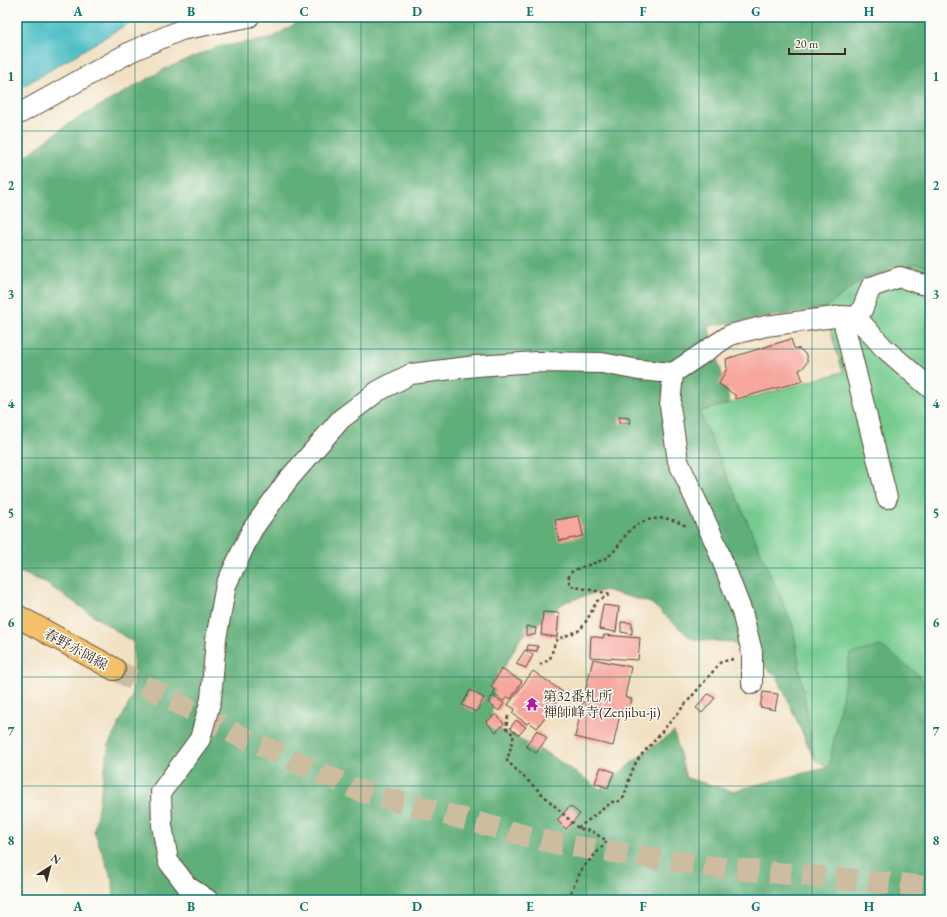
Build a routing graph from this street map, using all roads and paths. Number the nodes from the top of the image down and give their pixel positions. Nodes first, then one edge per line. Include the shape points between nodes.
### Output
1 (249, 17) edge
2 (17, 115) edge
3 (930, 285) edge
4 (849, 316) junction
5 (673, 373) junction
6 (930, 388) edge
7 (887, 498) dead end
8 (715, 542) junction
9 (17, 616) edge
10 (752, 652) junction
11 (540, 665) dead end
12 (114, 669) tunnel mouth
13 (752, 684) dead end
14 (508, 716) dead end
15 (578, 828) junction
16 (208, 900) edge
17 (567, 900) edge

1 - 2 street via 181,30 132,51
3 - 4 street via 900,276 871,287 862,310
4 - 5 street via 766,326 730,335
4 - 6 street
4 - 7 street
5 - 8 street via 670,406 678,462
5 - 16 street via 602,363 536,362 411,374 378,391 341,419 287,481 252,530 226,585 216,639 211,699 200,739 161,792 162,825 168,861 187,886
8 - 10 street via 742,612
8 - 11 path via 696,530 669,519 640,522 626,534 608,557 570,573 568,580 571,586 611,594 597,601 580,630 558,639 550,659
9 - 12 main road, 春野赤岡線
10 - 13 street
10 - 15 path via 721,662 638,758 624,797 612,802
14 - 15 path via 506,728 514,735 507,761
15 - 17 path via 593,832 607,841 582,869

